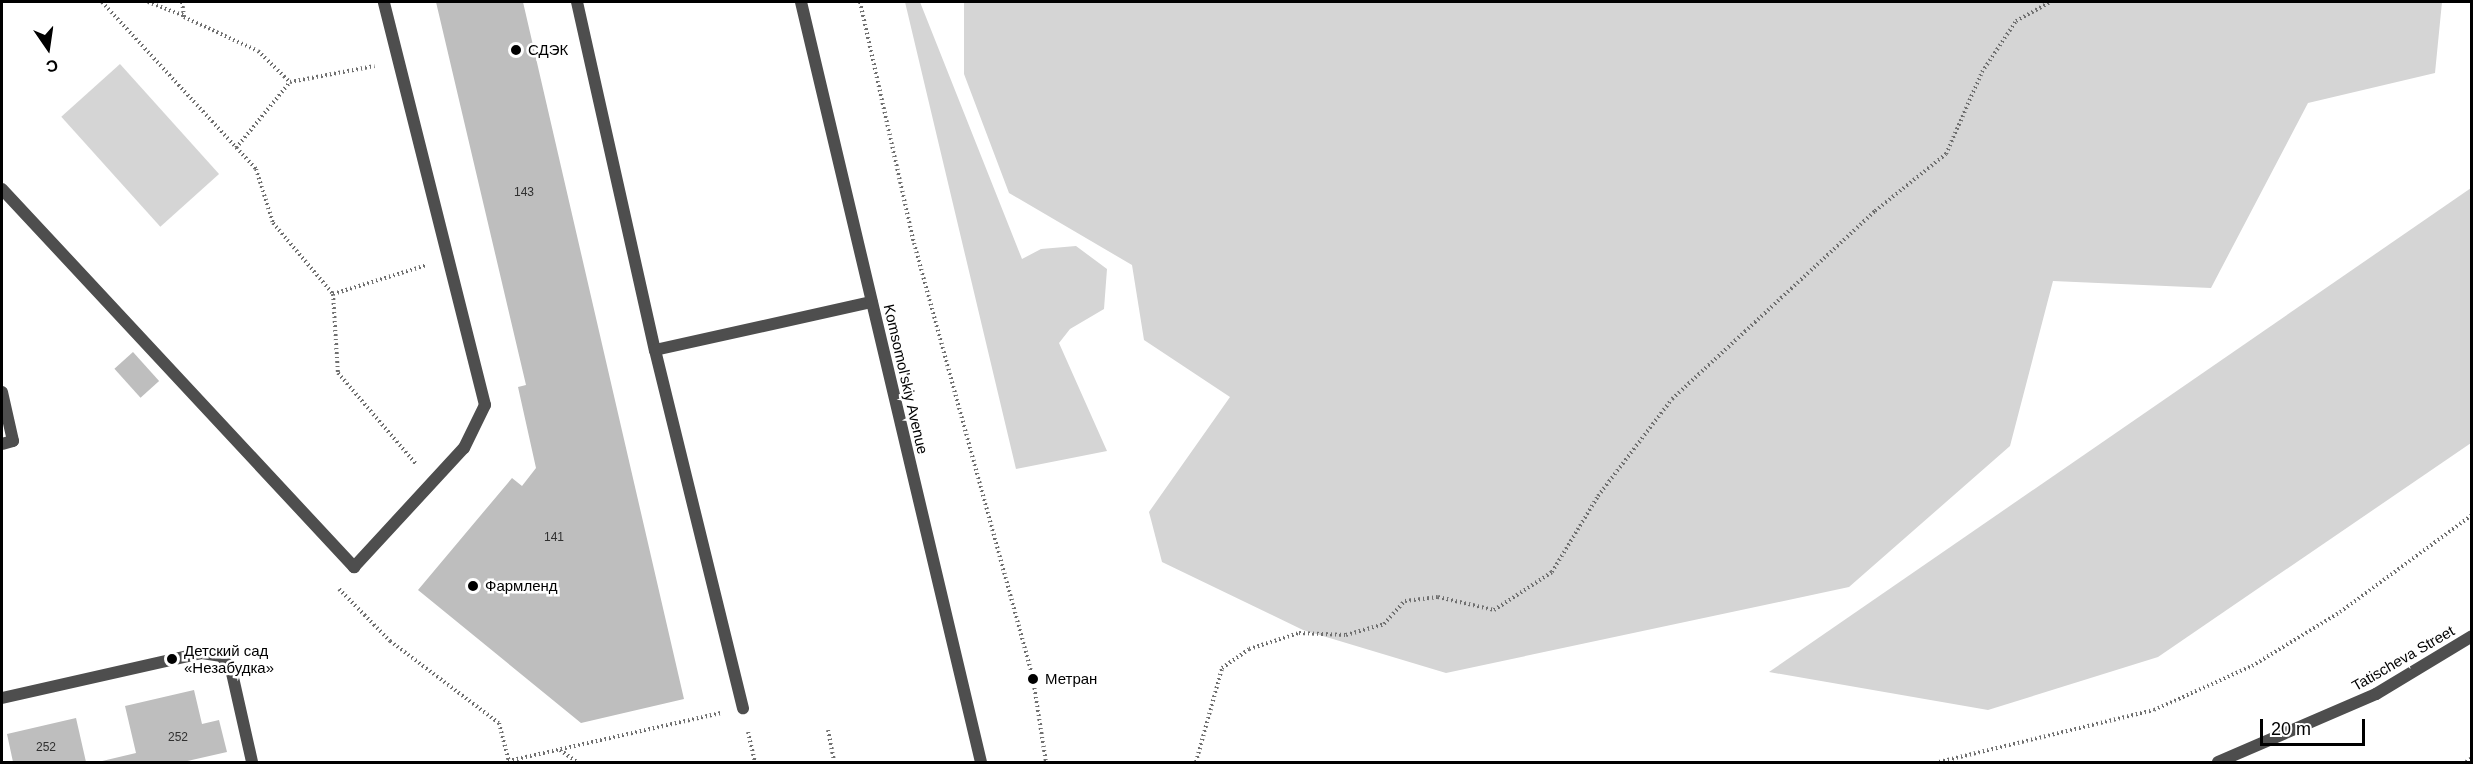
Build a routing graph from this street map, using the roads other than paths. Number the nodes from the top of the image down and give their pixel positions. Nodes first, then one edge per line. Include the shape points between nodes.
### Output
1 (384, 2) edge
2 (577, 2) edge
3 (801, 2) edge
4 (2, 189) edge
5 (872, 302) junction
6 (655, 350) junction
7 (2, 392) edge
8 (2, 444) edge
9 (2472, 636) edge
10 (2, 698) edge
11 (743, 708) road end
12 (252, 762) edge
13 (981, 762) edge
14 (2218, 762) edge

1 - 4 street via 485,405 464,448 354,567
2 - 6 street
3 - 5 street, Komsomol'skiy Avenue
5 - 6 street
5 - 13 street, Komsomol'skiy Avenue
6 - 11 street
7 - 8 street via 13,441
9 - 14 street, Tatischeva Street via 2376,694
10 - 12 street via 202,653 222,656 232,673

